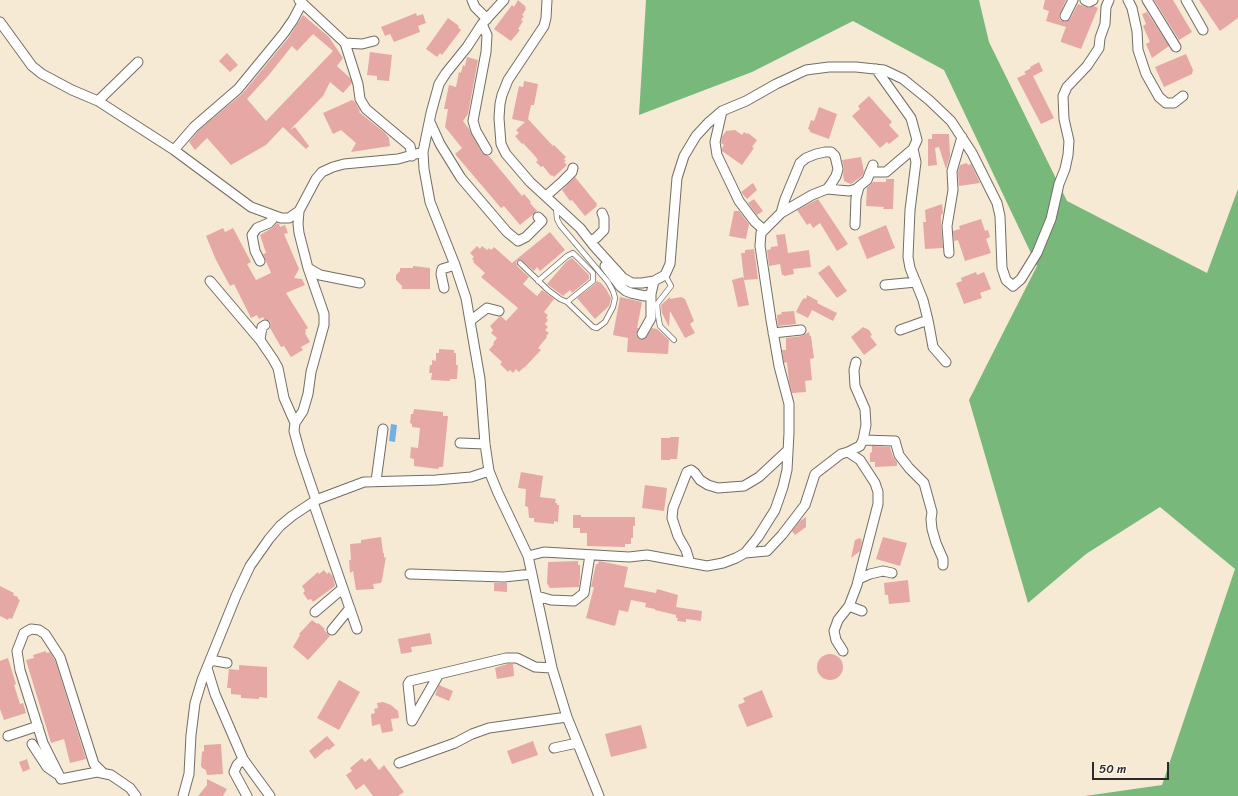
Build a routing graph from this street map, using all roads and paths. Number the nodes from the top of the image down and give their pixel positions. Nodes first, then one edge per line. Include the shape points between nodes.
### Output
1 (472, 0) edge
2 (504, 0) edge
3 (547, 0) edge
4 (1073, 0) edge
5 (1085, 0) edge
6 (1093, 0) edge
7 (1109, 0) edge
8 (1128, 0) edge
9 (1147, 0) edge
10 (1186, 0) edge
11 (300, 1) edge
12 (1065, 16) dead end
13 (485, 21) junction
14 (0, 22) edge
15 (1203, 30) dead end
16 (374, 40) dead end
17 (345, 43) junction
18 (1176, 47) dead end
19 (138, 62) dead end
20 (876, 69) junction
21 (1183, 96) dead end
22 (98, 101) junction
23 (722, 111) junction
24 (430, 120) junction
25 (962, 137) junction
26 (913, 149) junction
27 (174, 150) junction
28 (488, 150) dead end
29 (423, 152) junction
30 (412, 156) junction
31 (573, 168) dead end
32 (859, 187) junction
33 (827, 188) junction
34 (546, 196) junction
35 (556, 205) junction
36 (299, 211) junction
37 (781, 213) junction
38 (602, 214) dead end
39 (275, 216) junction
40 (538, 217) dead end
41 (855, 225) dead end
42 (580, 228) junction
43 (764, 230) junction
44 (590, 241) junction
45 (949, 253) dead end
46 (260, 261) dead end
47 (520, 263) dead end
48 (455, 265) junction
49 (308, 268) junction
50 (665, 274) junction
51 (210, 281) dead end
52 (538, 281) junction
53 (654, 281) junction
54 (916, 282) junction
55 (360, 283) dead end
56 (886, 285) dead end
57 (444, 288) dead end
58 (651, 294) junction
59 (567, 302) junction
60 (499, 312) dead end
61 (928, 320) junction
62 (470, 321) junction
63 (265, 325) dead end
64 (801, 330) dead end
65 (900, 330) dead end
66 (642, 334) dead end
67 (773, 334) junction
68 (260, 340) junction
69 (674, 340) dead end
70 (856, 362) dead end
71 (946, 362) dead end
72 (295, 423) junction
73 (383, 429) dead end
74 (863, 440) junction
75 (460, 443) dead end
76 (485, 444) junction
77 (788, 450) junction
78 (848, 452) junction
79 (489, 471) junction
80 (376, 481) junction
81 (314, 501) junction
82 (745, 553) junction
83 (590, 555) junction
84 (528, 556) junction
85 (690, 563) junction
86 (943, 565) dead end
87 (892, 573) dead end
88 (410, 574) dead end
89 (532, 574) junction
90 (859, 579) junction
91 (342, 589) junction
92 (537, 596) junction
93 (849, 606) junction
94 (350, 608) junction
95 (862, 611) dead end
96 (315, 612) dead end
97 (357, 629) dead end
98 (332, 630) dead end
99 (843, 651) dead end
100 (227, 663) dead end
101 (208, 664) junction
102 (552, 668) junction
103 (439, 674) junction
104 (567, 717) junction
105 (38, 726) junction
106 (8, 736) dead end
107 (577, 743) junction
108 (32, 744) dead end
109 (554, 748) dead end
110 (243, 759) junction
111 (399, 763) dead end
112 (103, 773) junction
113 (59, 776) junction
114 (136, 796) edge
115 (183, 796) edge
116 (247, 796) edge
117 (270, 796) edge
118 (599, 796) edge

1 - 13 street
2 - 13 street
3 - 34 street via 544,26 508,80 500,104 499,118 501,144 506,154
4 - 12 street
5 - 6 street
7 - 25 street via 1099,48 1087,66 1067,87 1064,96 1068,155 1051,219 1035,258 1013,286 1006,280 1002,268 997,203
8 - 21 street via 1137,31 1138,50 1146,74 1159,97 1166,103 1174,103
9 - 18 street
10 - 15 street
11 - 17 street
11 - 27 street via 293,20 284,33 238,89 194,127
13 - 24 street via 439,84
13 - 28 street via 486,52 473,121
14 - 22 street via 32,66 72,90
16 - 17 street via 362,44
17 - 30 street via 360,99 376,119 410,146
19 - 22 street
20 - 23 street via 829,67 806,70
20 - 25 street via 903,79 951,121
20 - 26 street via 911,118 917,140
22 - 27 street
23 - 43 street via 714,142 717,155 739,201
23 - 50 street via 696,136 684,156 677,178 670,264
24 - 29 street
24 - 40 street via 442,149 461,178 507,232 518,241 526,237 542,221
25 - 45 street via 952,171 953,190 947,226
26 - 32 street via 886,172 871,169 867,180
26 - 54 street via 916,162 908,257
27 - 39 street via 251,207
29 - 30 street
29 - 48 street via 430,202
30 - 36 street via 344,164 322,172
31 - 34 street via 564,181
32 - 33 street via 849,191
32 - 41 street
33 - 37 street
33 - 37 street via 838,169 835,156 831,152 825,152 806,158 800,163
34 - 35 street
35 - 42 street
35 - 59 lane via 556,219 608,282 615,298 605,322 597,328
36 - 39 street via 289,218
36 - 49 street via 299,233
37 - 43 street
38 - 44 street via 604,230
39 - 46 street via 269,223 257,228 252,235
42 - 44 street
42 - 58 street via 578,236 595,253 620,286 631,293 645,296
43 - 67 street via 761,233 760,246
44 - 53 street via 623,278 632,283
47 - 52 lane
48 - 57 street via 442,269
48 - 62 street via 466,298
49 - 55 street via 320,275
49 - 72 street via 324,314 324,325 303,411
50 - 53 street
50 - 69 lane via 672,286 657,304 658,315 660,326
51 - 68 street
52 - 59 lane
52 - 59 lane via 573,253 593,273 593,281
53 - 58 street
54 - 56 street
54 - 61 street
58 - 66 street via 651,318
60 - 62 street via 487,308
61 - 65 street
61 - 71 street via 933,347
62 - 76 street via 480,379
63 - 68 street via 262,327
64 - 67 street
67 - 77 street via 789,404
68 - 72 street via 278,368 284,398
70 - 74 street via 855,386 865,409 866,425
72 - 81 street via 294,431
73 - 80 street
74 - 78 street via 860,446
74 - 86 street via 895,441 899,455 924,483 932,512 932,529
75 - 76 street
76 - 79 street
77 - 82 street via 787,470 776,510
77 - 85 street via 759,477 744,486 718,488 700,480 691,470 687,472 673,508 672,518
78 - 82 street via 841,454 815,474 805,505 767,551
78 - 90 street via 860,460 878,492 878,504
79 - 80 street via 471,477
79 - 84 street
80 - 81 street via 364,482
81 - 91 street
81 - 101 street via 280,526 258,552 236,596
82 - 85 street via 723,563 707,566
83 - 84 street via 544,552
83 - 85 street via 647,555
83 - 92 street via 584,593 574,601 551,600
84 - 89 street
87 - 90 street via 883,571
88 - 89 street via 504,577
89 - 92 street
90 - 93 street
91 - 94 street
91 - 96 street
92 - 102 street
93 - 95 street
93 - 99 street via 838,620 834,631
94 - 97 street
94 - 98 street
100 - 101 street
101 - 110 street via 215,694
101 - 115 street via 195,703 189,774
102 - 103 street via 535,667 516,658 506,658
102 - 104 street
103 - 103 street via 410,681 408,684 412,721
104 - 107 street
104 - 111 street via 489,728
105 - 106 street
105 - 112 street via 20,670 17,651 24,633 31,629 45,634 60,657 94,764
105 - 113 street
107 - 109 street
107 - 118 street
108 - 113 street via 48,767
110 - 116 street via 234,772
110 - 117 street
112 - 113 street via 61,779
112 - 114 street via 111,775 130,788

